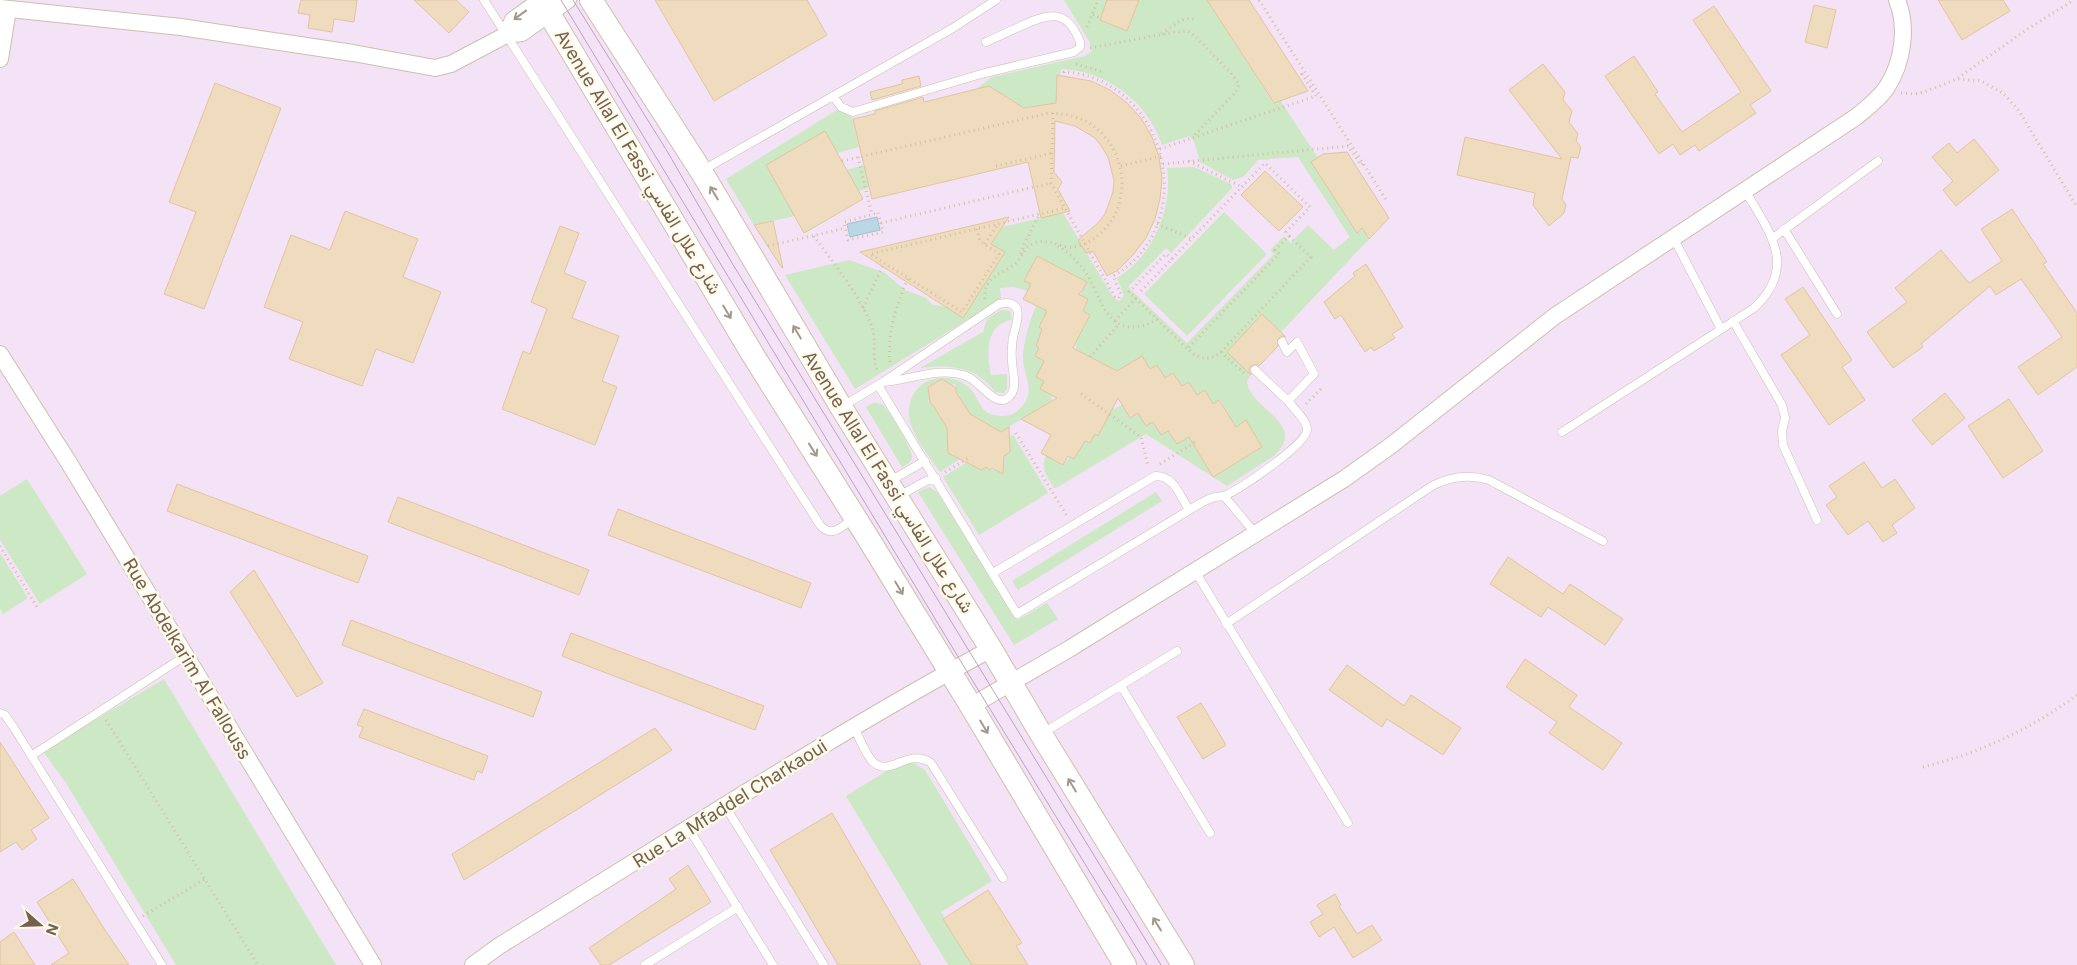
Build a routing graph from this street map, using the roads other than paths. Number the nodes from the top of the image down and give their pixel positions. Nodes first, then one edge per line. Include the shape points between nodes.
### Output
1 (484, 0) edge
2 (568, 0) edge
3 (591, 0) edge
4 (996, 0) edge
5 (1897, 0) edge
6 (543, 4) edge
7 (4, 9) edge
8 (506, 35) junction
9 (986, 42) dead end
10 (0, 59) edge
11 (833, 96) junction
12 (1878, 161) dead end
13 (701, 171) junction
14 (1746, 192) junction
15 (1784, 229) junction
16 (1674, 238) junction
17 (1773, 238) junction
18 (1837, 314) dead end
19 (1733, 321) junction
20 (1721, 329) junction
21 (1282, 342) dead end
22 (0, 354) edge
23 (1257, 372) road end
24 (881, 383) junction
25 (1288, 402) junction
26 (841, 407) junction
27 (1562, 432) dead end
28 (925, 461) junction
29 (936, 478) junction
30 (892, 490) junction
31 (1224, 496) junction
32 (1188, 510) junction
33 (854, 516) junction
34 (1817, 520) dead end
35 (1255, 533) junction
36 (1603, 541) dead end
37 (1194, 570) junction
38 (993, 573) junction
39 (1226, 624) junction
40 (991, 649) junction
41 (1177, 651) dead end
42 (185, 656) junction
43 (950, 672) junction
44 (1011, 683) junction
45 (1120, 686) junction
46 (971, 706) junction
47 (0, 713) edge
48 (854, 728) junction
49 (1041, 734) junction
50 (31, 756) junction
51 (725, 806) junction
52 (1348, 823) dead end
53 (689, 829) junction
54 (1210, 833) dead end
55 (1003, 878) dead end
56 (738, 907) junction
57 (477, 964) edge
58 (162, 965) edge
59 (374, 965) edge
60 (645, 965) edge
61 (773, 965) edge
62 (824, 965) edge
63 (1125, 965) edge
64 (1183, 965) edge

1 - 8 lane
2 - 6 street
3 - 13 street, Avenue Allal El Fassi شارع علال الفاسي
4 - 11 lane
5 - 14 street via 1903,23 1901,51 1896,70 1886,87 1856,118
6 - 8 street via 513,20
6 -> 33 street, Avenue Allal El Fassi شارع علال الفاسي via 753,355
7 - 8 street via 210,31 435,68 452,64
7 - 10 street
8 - 33 lane via 823,528 829,532 837,531
9 - 11 lane via 1040,17 1052,15 1067,22 1080,42 1077,50 1061,55 981,74 853,112 841,107
11 - 13 lane
12 - 15 lane
26 -> 13 street, Avenue Allal El Fassi شارع علال الفاسي
14 - 16 street
14 - 17 lane
15 - 17 lane
15 - 18 lane
16 - 20 lane
16 - 35 street via 1555,316 1351,474
17 - 19 lane via 1778,263 1771,288 1754,308
19 - 20 lane
19 - 34 lane via 1782,405 1785,418 1783,445
20 - 27 lane
21 - 25 lane via 1287,352 1297,342 1314,374
22 - 42 street, Rue Abdelkarim Al Fallouss
23 - 25 lane
24 - 24 lane via 988,310 1004,302 1015,307 1018,313 1011,351 1015,381 1013,392 1003,401 990,397 978,382 952,373 939,372
24 - 26 lane
24 - 28 lane
25 - 31 lane via 1306,426 1304,437 1281,459
26 - 30 street, Avenue Allal El Fassi شارع علال الفاسي
28 - 29 lane
28 - 30 lane
29 - 30 lane
29 - 38 lane
30 - 40 street, Avenue Allal El Fassi شارع علال الفاسي
31 - 32 lane
31 - 35 lane
32 - 38 lane via 1171,481 1149,474
32 - 38 lane via 1017,614
33 -> 43 street, Avenue Allal El Fassi شارع علال الفاسي
35 - 37 street
36 - 39 lane via 1489,480 1478,476 1454,477 1432,486
37 - 39 lane
37 - 44 street
39 - 52 lane
40 - 43 street, Rue La Mfaddel Charkaoui
40 - 44 street, Avenue Allal El Fassi شارع علال الفاسي
41 - 45 lane
42 - 50 lane
42 - 59 street, Rue Abdelkarim Al Fallouss
43 - 46 street, Avenue Allal El Fassi شارع علال الفاسي
43 - 48 street, Rue La Mfaddel Charkaoui
44 - 46 street
44 - 49 street, Avenue Allal El Fassi شارع علال الفاسي
45 - 49 lane
45 - 54 lane
46 -> 63 street, Avenue Allal El Fassi شارع علال الفاسي
47 - 50 lane via 5,715
48 - 51 street, Rue La Mfaddel Charkaoui
48 - 55 lane via 870,758 880,766 893,766 918,757 931,763
64 -> 49 street, Avenue Allal El Fassi شارع علال الفاسي
50 - 58 lane
51 - 53 street, Rue La Mfaddel Charkaoui
51 - 62 lane
53 - 56 lane
53 - 57 street, Rue La Mfaddel Charkaoui
56 - 60 lane
56 - 61 lane

